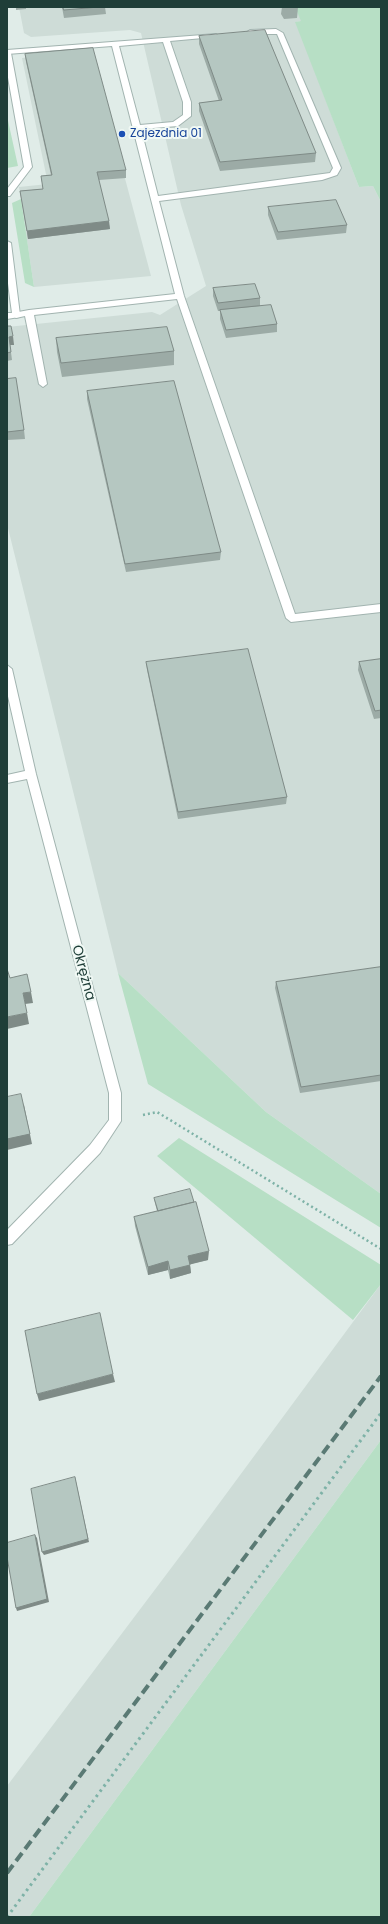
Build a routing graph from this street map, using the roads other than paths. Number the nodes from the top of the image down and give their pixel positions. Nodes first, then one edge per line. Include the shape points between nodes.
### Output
1 (245, 32) edge
2 (221, 35) edge
3 (166, 39) junction
4 (115, 44) junction
5 (7, 53) edge
6 (137, 127) junction
7 (7, 194) edge
8 (155, 199) junction
9 (7, 243) edge
10 (180, 296) junction
11 (29, 313) junction
12 (11, 316) edge
13 (43, 384) dead end
14 (381, 608) edge
15 (7, 669) edge
16 (31, 774) junction
17 (7, 779) edge
18 (7, 1239) edge

1 - 8 street via 276,30 280,33 337,168 333,175 322,178
2 - 3 street
3 - 4 street
3 - 6 street via 187,102 187,116 175,124
4 - 5 street
4 - 6 street
5 - 7 street via 28,168
6 - 8 street
8 - 10 street
9 - 12 street
10 - 11 street
10 - 14 street via 291,618
11 - 12 street
11 - 13 street
15 - 16 street, Okrężna
16 - 17 street
16 - 18 street, Okrężna via 115,1093 115,1120 96,1150

